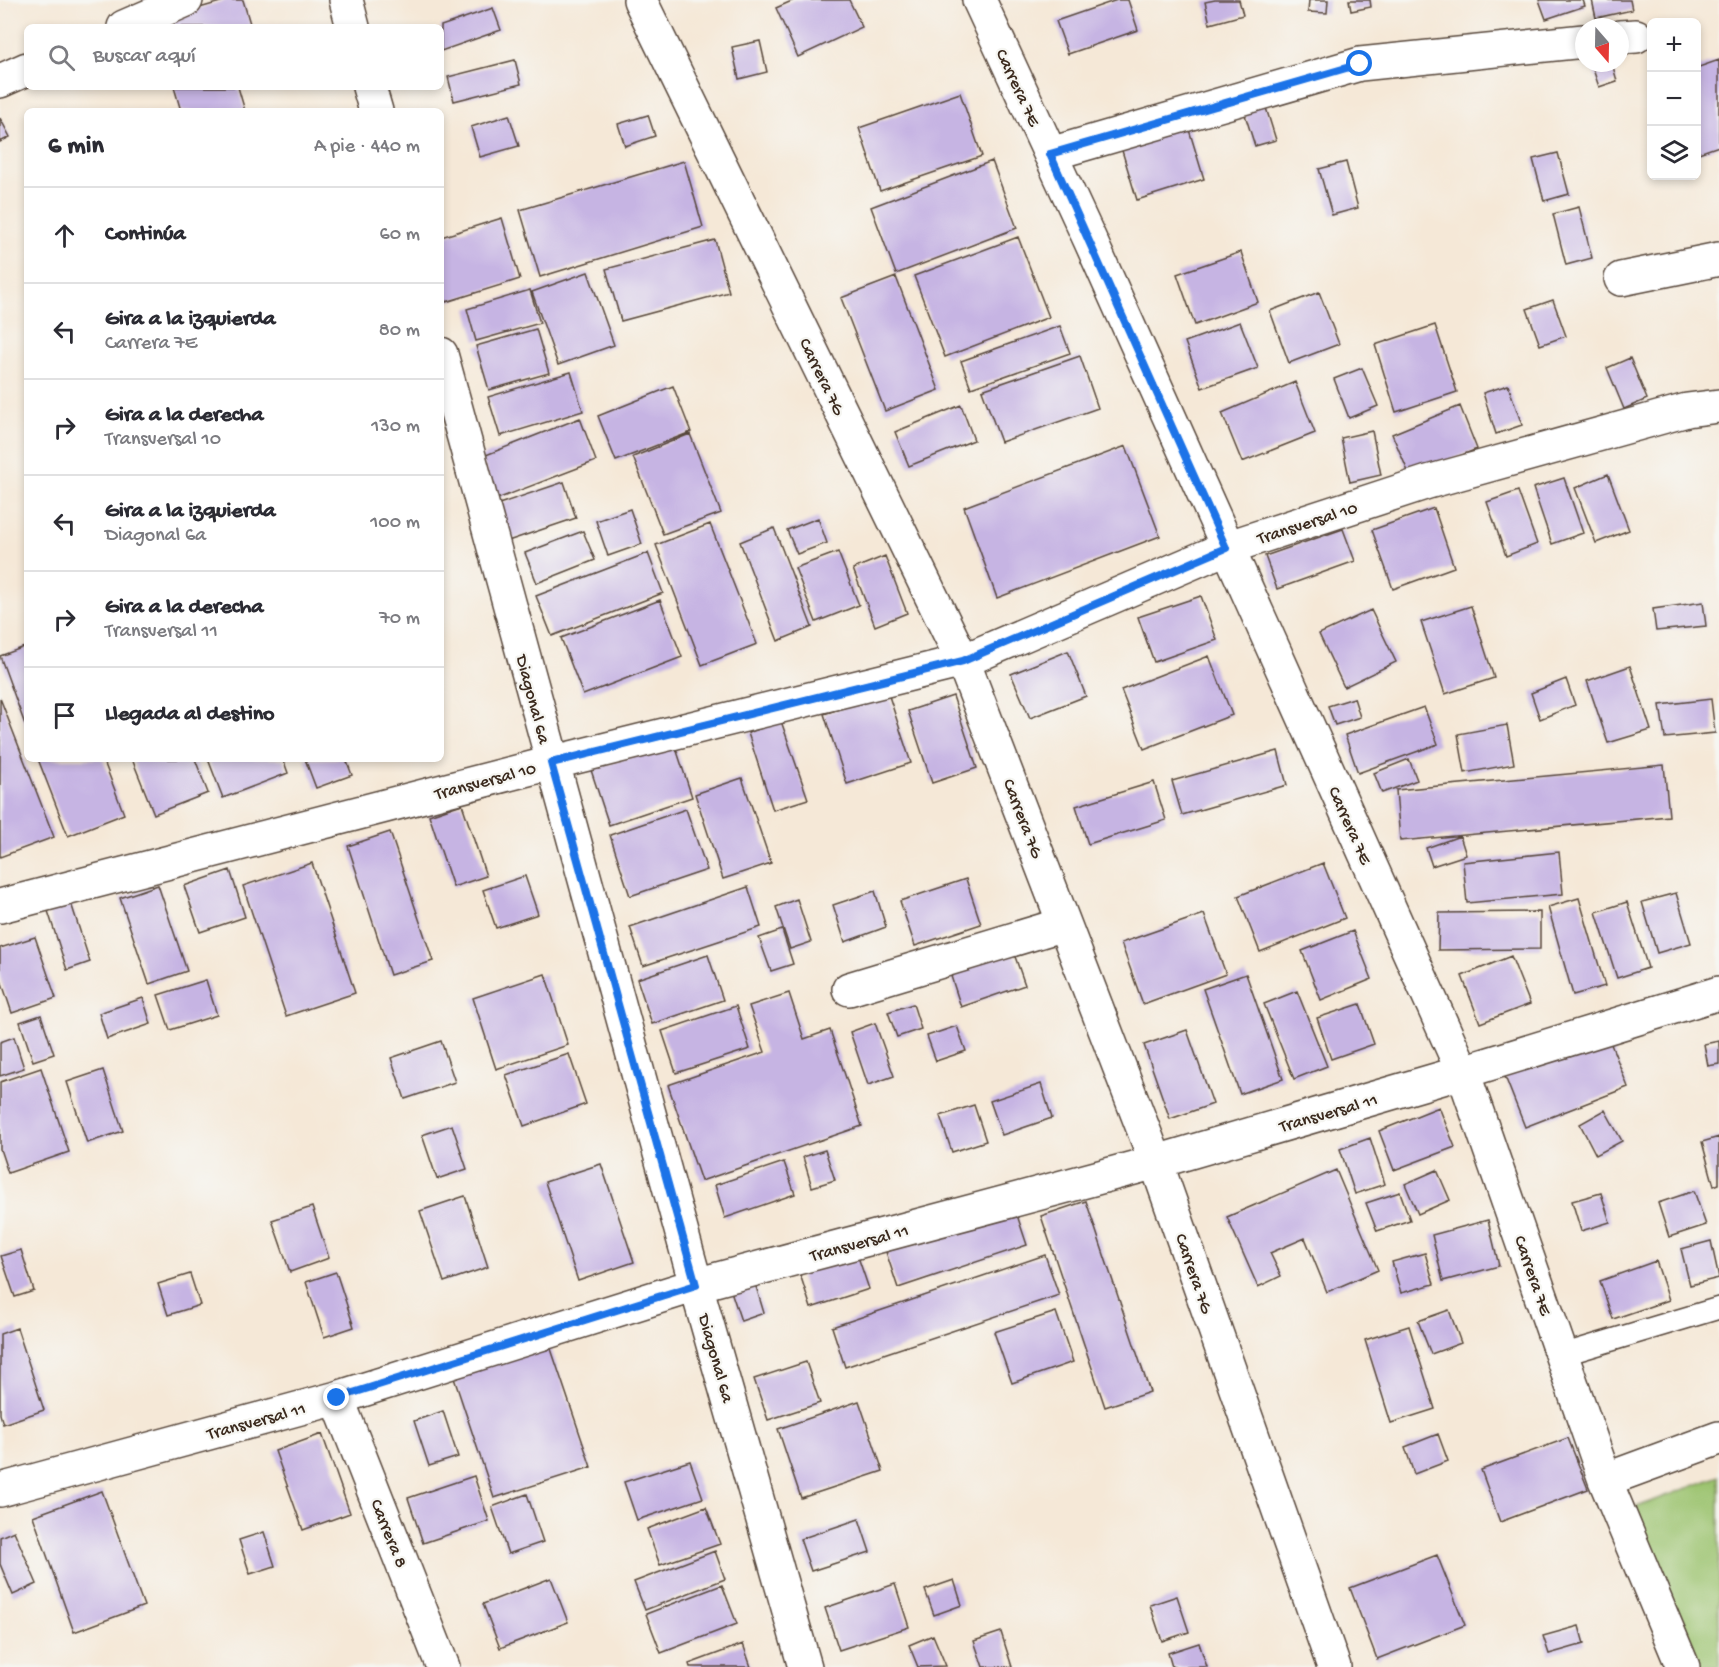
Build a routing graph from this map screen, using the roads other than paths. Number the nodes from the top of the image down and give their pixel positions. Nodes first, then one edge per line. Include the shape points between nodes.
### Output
1 (186, 0) edge
2 (346, 0) edge
3 (640, 0) edge
4 (979, 0) edge
5 (131, 24) edge
6 (352, 24) edge
7 (1575, 42) edge
8 (24, 70) edge
9 (0, 81) edge
10 (370, 90) edge
11 (375, 108) edge
12 (1050, 154) junction
13 (1719, 259) edge
14 (1621, 279) dead end
15 (444, 365) edge
16 (1719, 406) edge
17 (1226, 548) junction
18 (963, 661) junction
19 (551, 763) junction
20 (0, 906) edge
21 (1064, 924) junction
22 (849, 989) dead end
23 (1719, 993) edge
24 (1463, 1072) junction
25 (1156, 1162) junction
26 (696, 1285) junction
27 (1719, 1308) edge
28 (1562, 1355) junction
29 (337, 1398) junction
30 (1719, 1438) edge
31 (1605, 1480) junction
32 (0, 1490) edge
33 (443, 1667) edge
34 (805, 1667) edge
35 (1334, 1667) edge
36 (1683, 1667) edge

1 - 5 street
2 - 6 street
3 - 18 street, Carrera 7G
4 - 12 street, Carrera 7E
7 - 12 street via 1360,64
8 - 9 street
10 - 11 street
12 - 17 street, Carrera 7E
13 - 14 street
15 - 19 street, Diagonal 6a
16 - 17 street, Transversal 10 via 1687,410 1428,482
17 - 18 street, Transversal 10
17 - 24 street, Carrera 7E
18 - 19 street, Transversal 10
18 - 21 street, Carrera 7G
19 - 20 street, Transversal 10
19 - 26 street, Diagonal 6a
21 - 22 street
21 - 25 street, Carrera 7G
23 - 24 street, Transversal 11
24 - 25 street, Transversal 11
24 - 28 street, Carrera 7E
25 - 26 street, Transversal 11
25 - 35 street, Carrera 7G
26 - 29 street, Transversal 11
26 - 34 street, Diagonal 6a
27 - 28 lane
28 - 31 street, Carrera 7E
29 - 32 street, Transversal 11
29 - 33 street, Carrera 8
30 - 31 street
31 - 36 street, Carrera 7E

